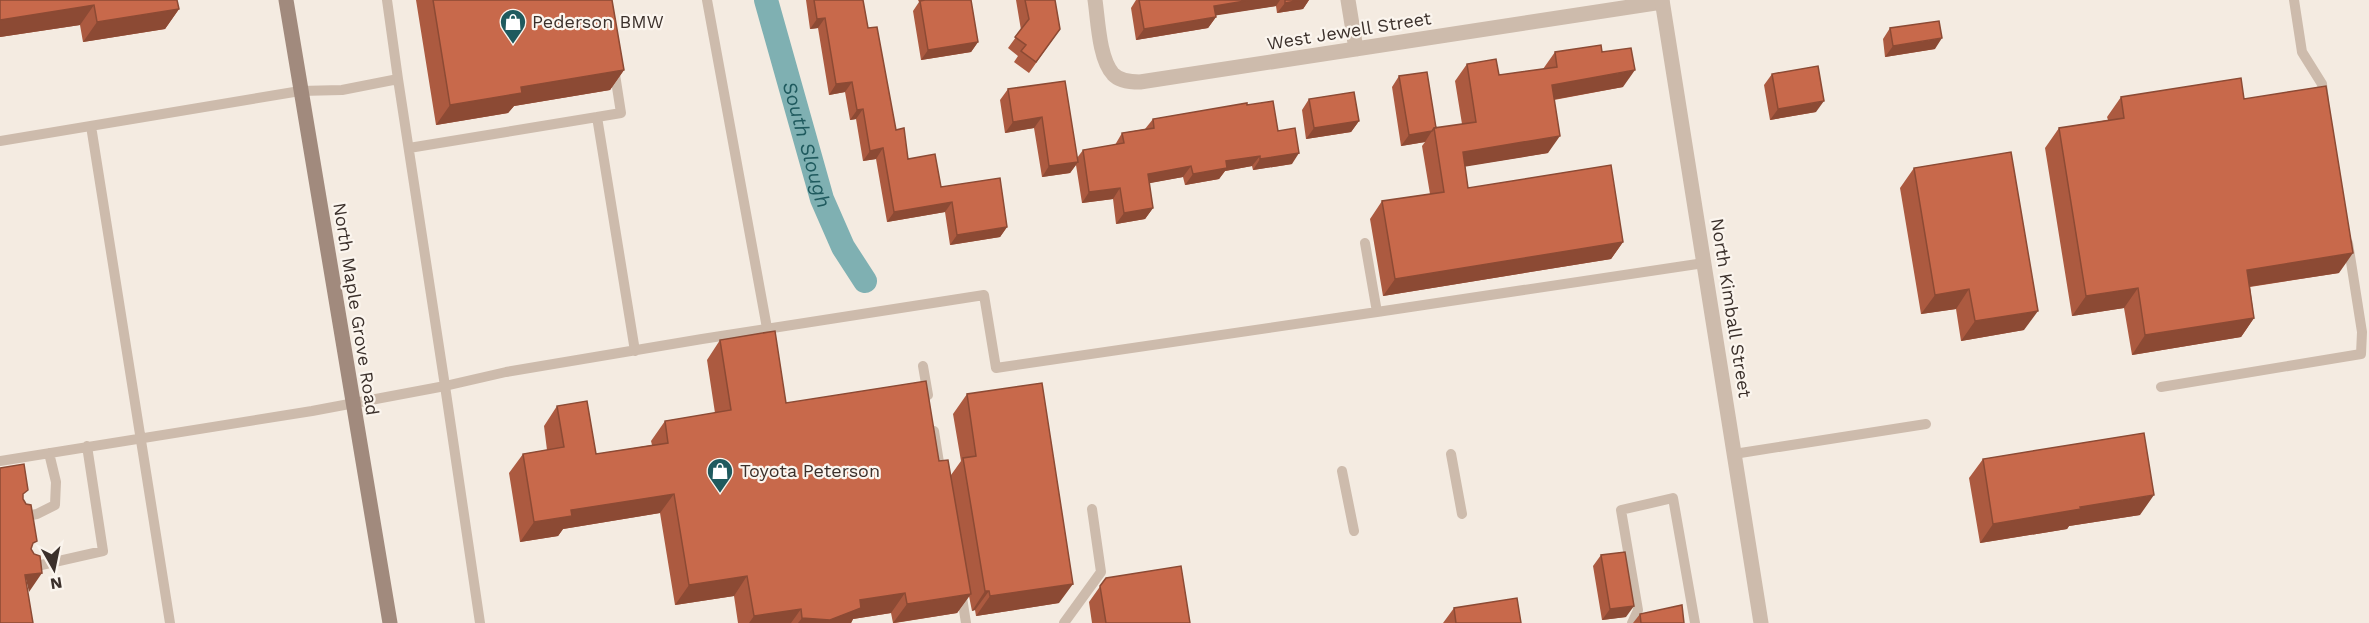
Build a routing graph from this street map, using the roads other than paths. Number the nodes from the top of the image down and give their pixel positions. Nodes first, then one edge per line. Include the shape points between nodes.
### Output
1 (286, 0) edge
2 (387, 0) edge
3 (707, 0) edge
4 (1095, 0) edge
5 (1348, 0) edge
6 (2294, 0) edge
7 (1662, 1) edge
8 (1356, 49) junction
9 (612, 56) edge
10 (398, 79) junction
11 (300, 91) junction
12 (2325, 108) edge
13 (597, 117) junction
14 (91, 126) junction
15 (0, 141) edge
16 (409, 148) junction
17 (2345, 226) edge
18 (1365, 243) dead end
19 (1704, 263) junction
20 (1377, 312) junction
21 (767, 328) junction
22 (635, 351) junction
23 (923, 366) dead end
24 (445, 386) junction
25 (2161, 387) dead end
26 (929, 401) edge
27 (351, 404) junction
28 (933, 424) edge
29 (1926, 424) dead end
30 (142, 437) junction
31 (87, 447) junction
32 (50, 453) junction
33 (1451, 454) dead end
34 (1734, 454) junction
35 (0, 461) edge
36 (1342, 471) dead end
37 (943, 483) edge
38 (1092, 509) dead end
39 (1462, 514) dead end
40 (16, 517) edge
41 (1354, 531) dead end
42 (25, 568) edge
43 (958, 576) edge
44 (170, 623) edge
45 (390, 623) edge
46 (480, 623) edge
47 (966, 623) edge
48 (1064, 623) edge
49 (1632, 623) edge
50 (1695, 623) edge
51 (1761, 623) edge

1 - 11 main road, North Maple Grove Road
2 - 10 lane
3 - 21 lane
4 - 8 street, West Jewell Street via 1104,54 1114,76 1125,81 1140,82
5 - 8 street
6 - 12 lane via 2302,52 2322,84
7 - 8 street, West Jewell Street
7 - 19 street, North Kimball Street
9 - 13 lane via 621,113
10 - 11 lane via 342,90
10 - 16 lane
11 - 14 lane
11 - 27 main road, North Maple Grove Road
13 - 16 lane
13 - 22 lane
14 - 15 lane
14 - 30 lane
16 - 24 lane
17 - 25 lane via 2362,332 2361,354
18 - 20 lane
19 - 20 lane
19 - 34 street, North Kimball Street
20 - 21 lane via 996,368 984,295
21 - 22 lane
22 - 24 lane
23 - 26 lane
24 - 27 lane
24 - 46 lane
27 - 30 lane
27 - 45 main road, North Maple Grove Road
28 - 37 lane
29 - 34 lane
30 - 31 lane
30 - 44 lane
31 - 32 lane
31 - 42 lane via 103,551
32 - 35 lane
32 - 40 lane via 56,482 55,505 37,514
33 - 39 lane
34 - 51 street, North Kimball Street
36 - 41 lane
38 - 48 lane via 1101,572
43 - 47 lane
49 - 50 lane via 1638,610 1621,510 1673,498

